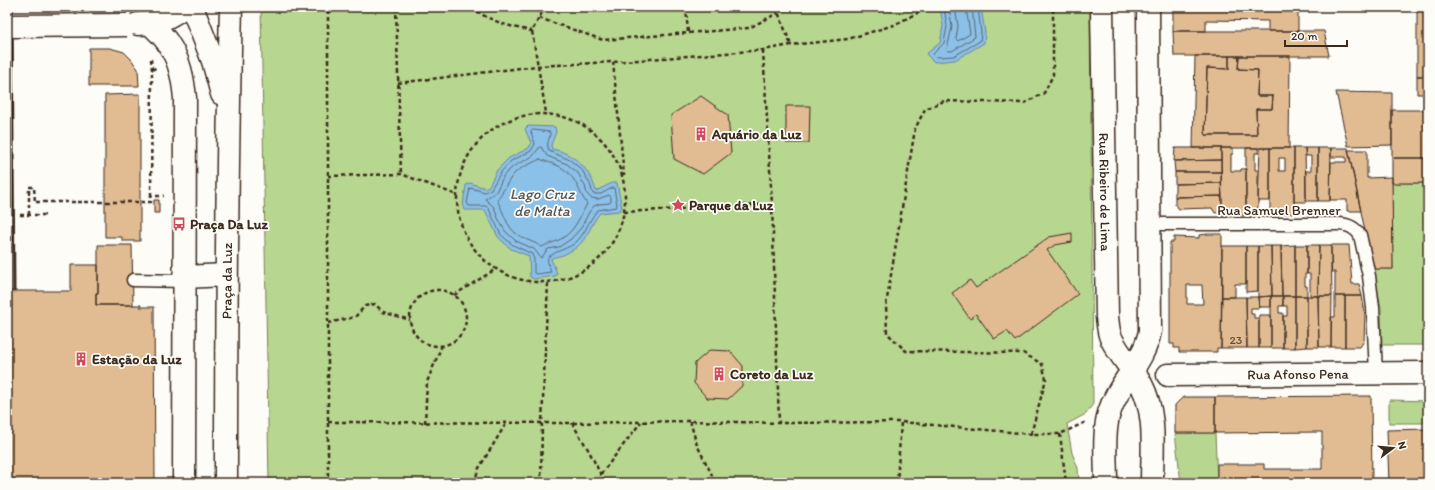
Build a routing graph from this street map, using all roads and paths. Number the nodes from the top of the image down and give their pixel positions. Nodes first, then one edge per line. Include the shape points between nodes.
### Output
1 (184, 7) edge
2 (192, 7) edge
3 (231, 7) edge
4 (328, 7) edge
5 (396, 7) edge
6 (471, 7) edge
7 (545, 7) edge
8 (686, 7) edge
9 (776, 7) edge
10 (929, 7) edge
11 (1053, 7) edge
12 (1102, 7) edge
13 (1148, 7) edge
14 (778, 13) junction
15 (539, 18) junction
16 (150, 24) junction
17 (7, 26) edge
18 (532, 31) junction
19 (688, 34) junction
20 (791, 45) junction
21 (763, 50) junction
22 (176, 57) junction
23 (613, 62) junction
24 (537, 66) junction
25 (398, 83) junction
26 (546, 113) junction
27 (228, 114) junction
28 (401, 174) junction
29 (328, 176) junction
30 (624, 182) junction
31 (457, 195) junction
32 (151, 196) dead end
33 (146, 202) dead end
34 (772, 204) junction
35 (624, 212) junction
36 (20, 215) dead end
37 (29, 215) junction
38 (45, 215) dead end
39 (1149, 224) junction
40 (496, 269) junction
41 (226, 275) junction
42 (184, 279) junction
43 (133, 280) dead end
44 (548, 282) junction
45 (454, 295) junction
46 (410, 320) junction
47 (328, 323) junction
48 (1148, 341) junction
49 (442, 345) junction
50 (1132, 370) junction
51 (1428, 373) edge
52 (1376, 374) junction
53 (1168, 375) junction
54 (1109, 412) junction
55 (1152, 417) junction
56 (690, 421) junction
57 (328, 422) junction
58 (508, 422) junction
59 (641, 422) junction
60 (901, 422) junction
61 (425, 423) junction
62 (542, 423) junction
63 (571, 423) junction
64 (779, 423) junction
65 (1030, 434) junction
66 (1060, 434) junction
67 (600, 474) junction
68 (184, 483) edge
69 (226, 483) edge
70 (328, 483) edge
71 (474, 483) edge
72 (542, 483) edge
73 (604, 483) edge
74 (716, 483) edge
75 (897, 483) edge
76 (1066, 483) edge
77 (1106, 483) edge
78 (1152, 483) edge

1 - 16 street
2 - 27 street via 213,61
3 - 27 street, Praça da Luz
4 - 29 path
5 - 25 path
6 - 18 path via 482,16
7 - 15 path
8 - 19 path
9 - 14 path
10 - 20 path via 894,25 848,39
11 - 65 path via 1053,75 1044,93 1025,103 944,101 925,109 915,129 886,305 887,333 906,351 1023,352 1042,364 1046,379
12 - 50 street, Rua Ribeiro de Lima via 1107,317 1110,336
13 - 39 street
14 - 19 path via 749,28
14 - 20 path
15 - 18 path
15 - 19 path via 603,40
16 - 17 street, bridge
16 - 22 street via 169,44
18 - 24 path
20 - 21 path
21 - 23 path
21 - 34 path
22 - 32 path via 152,70
22 - 42 street via 182,75 185,98
23 - 24 path
23 - 30 path
24 - 25 path
24 - 26 path
25 - 28 path
26 - 30 path via 582,123 597,134 610,148 619,164
26 - 31 path via 526,114 508,120 477,142 460,176
27 - 41 street, Praça da Luz
28 - 29 path
28 - 31 path
29 - 47 path
30 - 35 path
31 - 40 path via 459,217 467,237 479,255
33 - 37 path via 35,202 34,187 29,187
34 - 35 path
34 - 64 path
35 - 44 path via 619,230 598,260 566,279
36 - 37 path
37 - 38 path
39 - 48 street via 1151,318
39 - 52 lane, Rua Samuel Brenner via 1350,226 1360,235 1368,276 1373,308
40 - 44 path via 529,282
40 - 45 path
41 - 42 street
41 - 69 street, Praça da Luz
42 - 43 lane
42 - 68 street
44 - 62 path
45 - 46 path via 446,290 428,291 414,302
45 - 49 path via 461,301 465,310 464,329 459,337
46 - 47 path via 383,312 375,304 365,306 355,317
46 - 49 path via 413,329 425,342
47 - 57 path
48 - 50 street
48 - 53 street
49 - 61 path via 427,382
50 - 54 street
50 - 55 street, Rua Ribeiro de Lima via 1148,399
51 - 52 street, Rua Afonso Pena
52 - 53 street, Rua Afonso Pena
53 - 55 street
54 - 66 path
54 - 77 street via 1106,426
55 - 78 street, Rua Ribeiro de Lima
56 - 59 path
56 - 64 path
56 - 74 path via 697,445
57 - 61 path
57 - 70 path
58 - 61 path
58 - 62 path
58 - 71 path via 479,468
59 - 63 path
59 - 67 path
60 - 64 path
60 - 65 path
60 - 75 path
62 - 63 path
62 - 72 path
63 - 67 path
65 - 66 path
66 - 76 path
67 - 73 path

